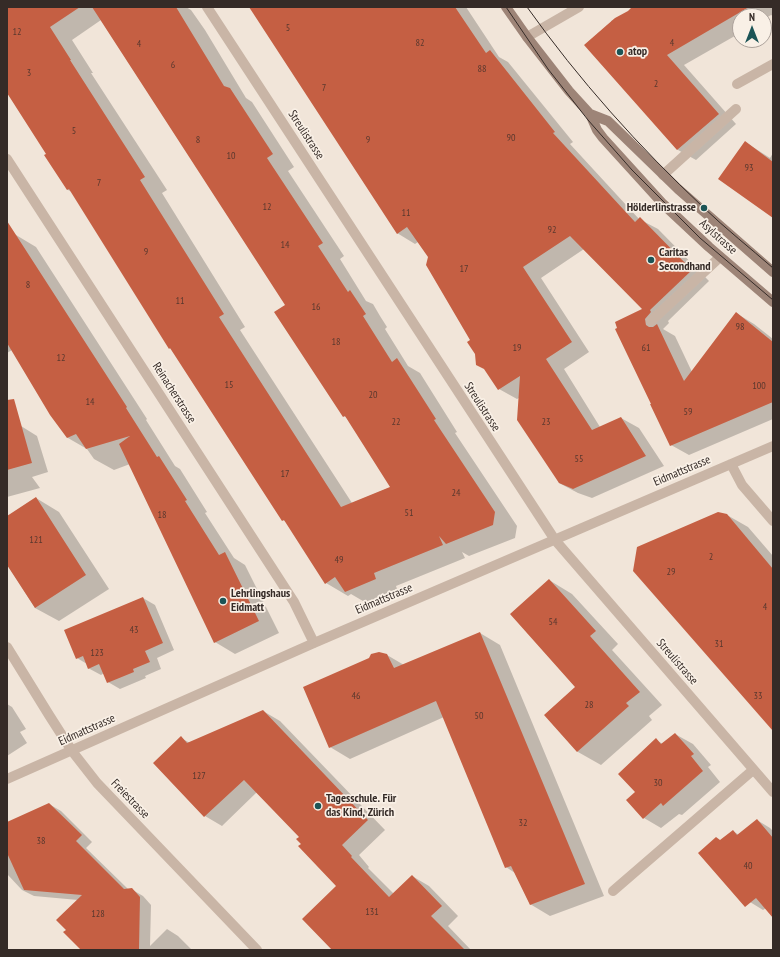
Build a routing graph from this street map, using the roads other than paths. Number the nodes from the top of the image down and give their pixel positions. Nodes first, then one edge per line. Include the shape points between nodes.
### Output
1 (207, 7) edge
2 (506, 7) edge
3 (579, 7) edge
4 (527, 37) junction
5 (773, 64) edge
6 (737, 84) dead end
7 (736, 109) dead end
8 (590, 114) junction
9 (7, 159) edge
10 (663, 175) junction
11 (720, 257) junction
12 (773, 272) edge
13 (773, 302) edge
14 (651, 321) dead end
15 (773, 446) edge
16 (731, 464) junction
17 (773, 521) edge
18 (555, 540) junction
19 (314, 643) junction
20 (7, 647) edge
21 (72, 751) junction
22 (753, 770) junction
23 (7, 779) edge
24 (773, 792) edge
25 (613, 890) dead end
26 (257, 950) edge

1 - 18 street, Streulistrasse
2 - 4 main road, Asylstrasse
3 - 4 street
4 - 8 main road, Asylstrasse
5 - 6 street
7 - 10 street
8 - 10 main road, Asylstrasse via 608,121
8 - 11 main road, Asylstrasse via 602,138 663,204
9 - 19 street, Reinacherstrasse via 294,602
10 - 12 main road, Asylstrasse
11 - 13 main road, Asylstrasse
11 - 14 street
15 - 16 street, Eidmattstrasse
16 - 17 street via 742,485
16 - 18 street, Eidmattstrasse
18 - 19 street, Eidmattstrasse
18 - 22 street, Streulistrasse
19 - 21 street, Eidmattstrasse
20 - 21 street, Freiestrasse
21 - 23 street, Eidmattstrasse
21 - 26 street, Freiestrasse via 97,783
22 - 24 street, Streulistrasse
22 - 25 street

